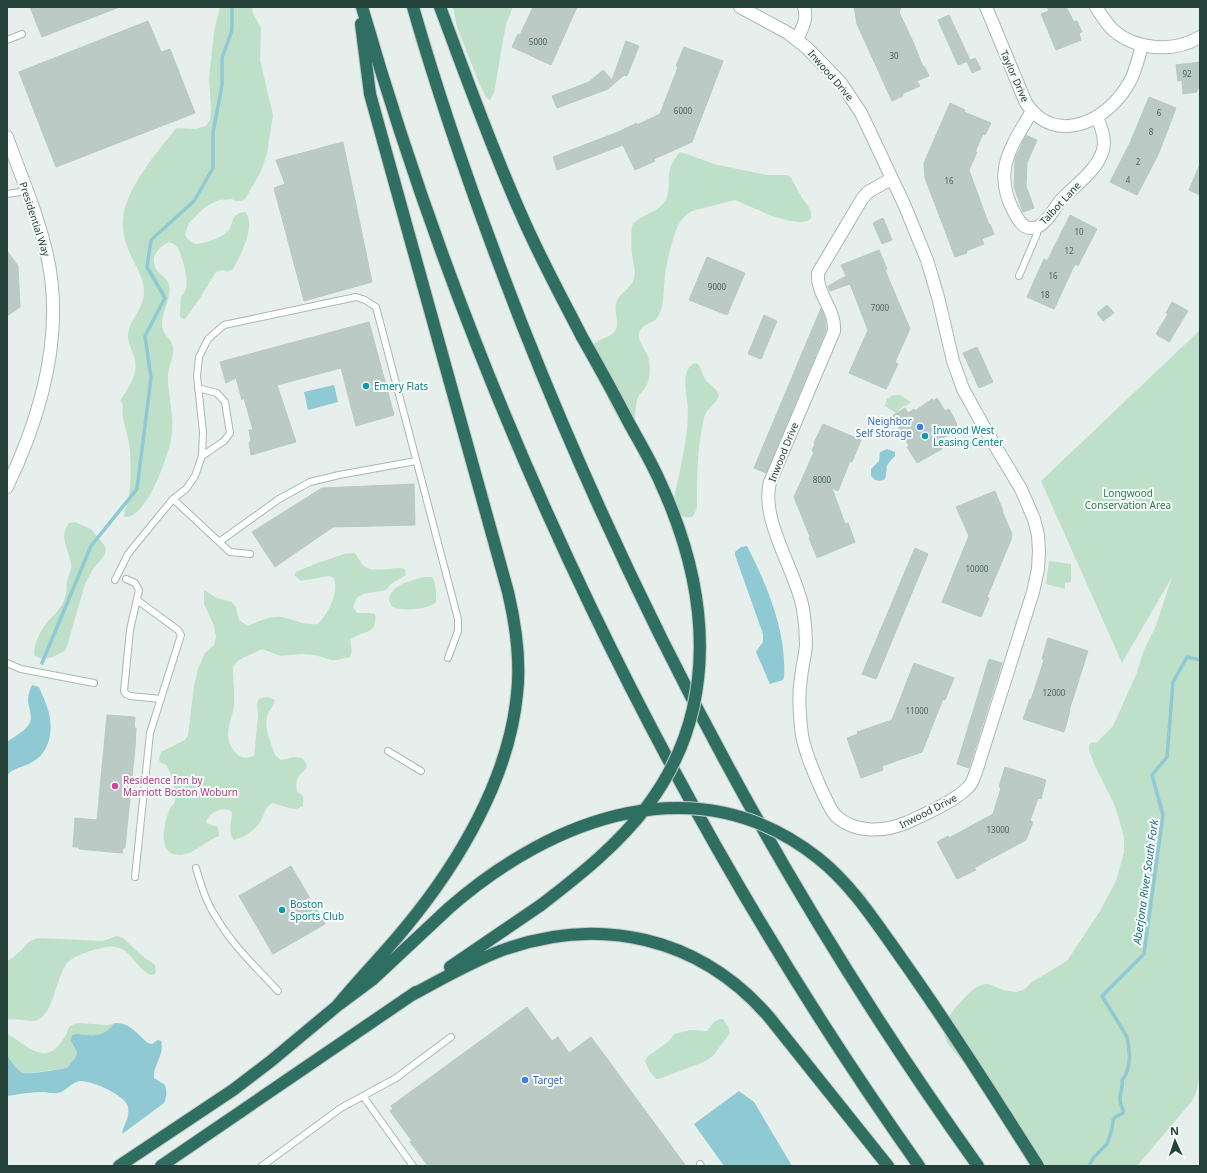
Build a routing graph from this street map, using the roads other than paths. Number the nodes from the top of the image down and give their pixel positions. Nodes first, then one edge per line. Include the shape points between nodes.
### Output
1 (358, 7) edge
2 (362, 7) edge
3 (413, 7) edge
4 (440, 7) edge
5 (740, 7) edge
6 (804, 7) edge
7 (986, 7) edge
8 (1096, 7) edge
9 (762, 12) edge
10 (22, 34) dead end
11 (1200, 37) edge
12 (797, 39) junction
13 (7, 40) edge
14 (1142, 46) junction
15 (1032, 111) junction
16 (1097, 118) junction
17 (7, 137) edge
18 (891, 179) junction
19 (27, 191) junction
20 (7, 194) edge
21 (1038, 226) junction
22 (1019, 276) dead end
23 (198, 388) junction
24 (202, 456) junction
25 (416, 460) junction
26 (7, 487) edge
27 (173, 499) junction
28 (219, 542) junction
29 (250, 554) dead end
30 (126, 579) dead end
31 (115, 580) dead end
32 (137, 600) junction
33 (448, 658) dead end
34 (7, 663) edge
35 (94, 683) dead end
36 (161, 699) junction
37 (388, 751) dead end
38 (421, 771) dead end
39 (196, 868) dead end
40 (135, 877) dead end
41 (278, 991) dead end
42 (410, 996) junction
43 (337, 1006) junction
44 (451, 1037) dead end
45 (363, 1096) junction
46 (118, 1166) edge
47 (161, 1166) edge
48 (262, 1166) edge
49 (413, 1166) edge
50 (888, 1166) edge
51 (919, 1166) edge
52 (978, 1166) edge
53 (1038, 1166) edge

1 - 43 highway via 370,94 508,592 517,634 518,681 515,712 492,785 450,867 404,929
2 - 51 highway via 406,147 464,310 523,455 593,611 654,731 740,888 834,1041
3 - 52 highway via 467,175 515,306 582,470 641,596 701,716 784,865 877,1016
4 - 42 highway, bridge via 521,214 582,337 654,469 679,530 697,599 700,661 687,730 674,761 644,810 600,858 541,905
5 - 9 street, Inwood Drive
6 - 12 street via 805,21
7 - 15 street, Taylor Drive
8 - 14 street via 1114,31
9 - 12 street, Inwood Drive
10 - 13 lane
11 - 14 street via 1177,46
12 - 18 street, Inwood Drive via 850,95 867,124
14 - 16 street, Taylor Drive via 1131,81 1116,101
15 - 16 street, Taylor Drive via 1046,121 1062,125 1078,125
15 - 21 street, Talbot Lane via 1010,152 1004,168 1004,179 1005,190 1019,221 1027,228
16 - 21 street, Talbot Lane via 1104,141 1102,153 1091,170 1060,201 1045,222
17 - 19 street, Presidential Way
18 - 18 street, Inwood Drive via 868,192 862,199 818,273 819,285 832,316 834,331 770,482 768,498 771,518 801,601 806,627 806,646 800,679 801,729 805,748 836,815 857,827 880,830 899,826 930,811 965,791 971,784 1033,592 1039,551 1036,528 1026,501 963,389 953,361 931,270
19 - 20 lane
19 - 26 street, Presidential Way via 48,256 52,330 40,404
21 - 22 lane via 1038,234
23 - 24 lane via 203,432
23 - 24 lane via 217,394 225,402 230,432 224,441
23 - 25 lane via 199,357 208,339 224,325 356,297 376,307
24 - 27 lane via 195,476 186,489
25 - 28 lane via 310,482 279,499
25 - 33 lane via 459,626
27 - 28 lane
27 - 31 lane via 128,554
28 - 29 lane via 230,552
30 - 32 lane via 139,587
32 - 36 lane via 181,634
32 - 36 lane via 131,627 124,690 129,696
34 - 35 lane via 28,670
36 - 40 lane via 150,733
37 - 38 lane
39 - 41 lane via 203,892 216,918 232,940
42 - 47 highway
42 - 50 highway via 485,957 543,938 571,934 606,934 664,945 689,954 714,969 749,996 769,1017
43 - 46 highway via 233,1090
43 - 53 highway, bridge via 372,980 449,908 487,877 572,830 624,813 660,808 699,809 734,816 789,838 818,858 855,895 936,1008
44 - 45 lane via 396,1078
45 - 48 lane via 341,1108
45 - 49 lane

